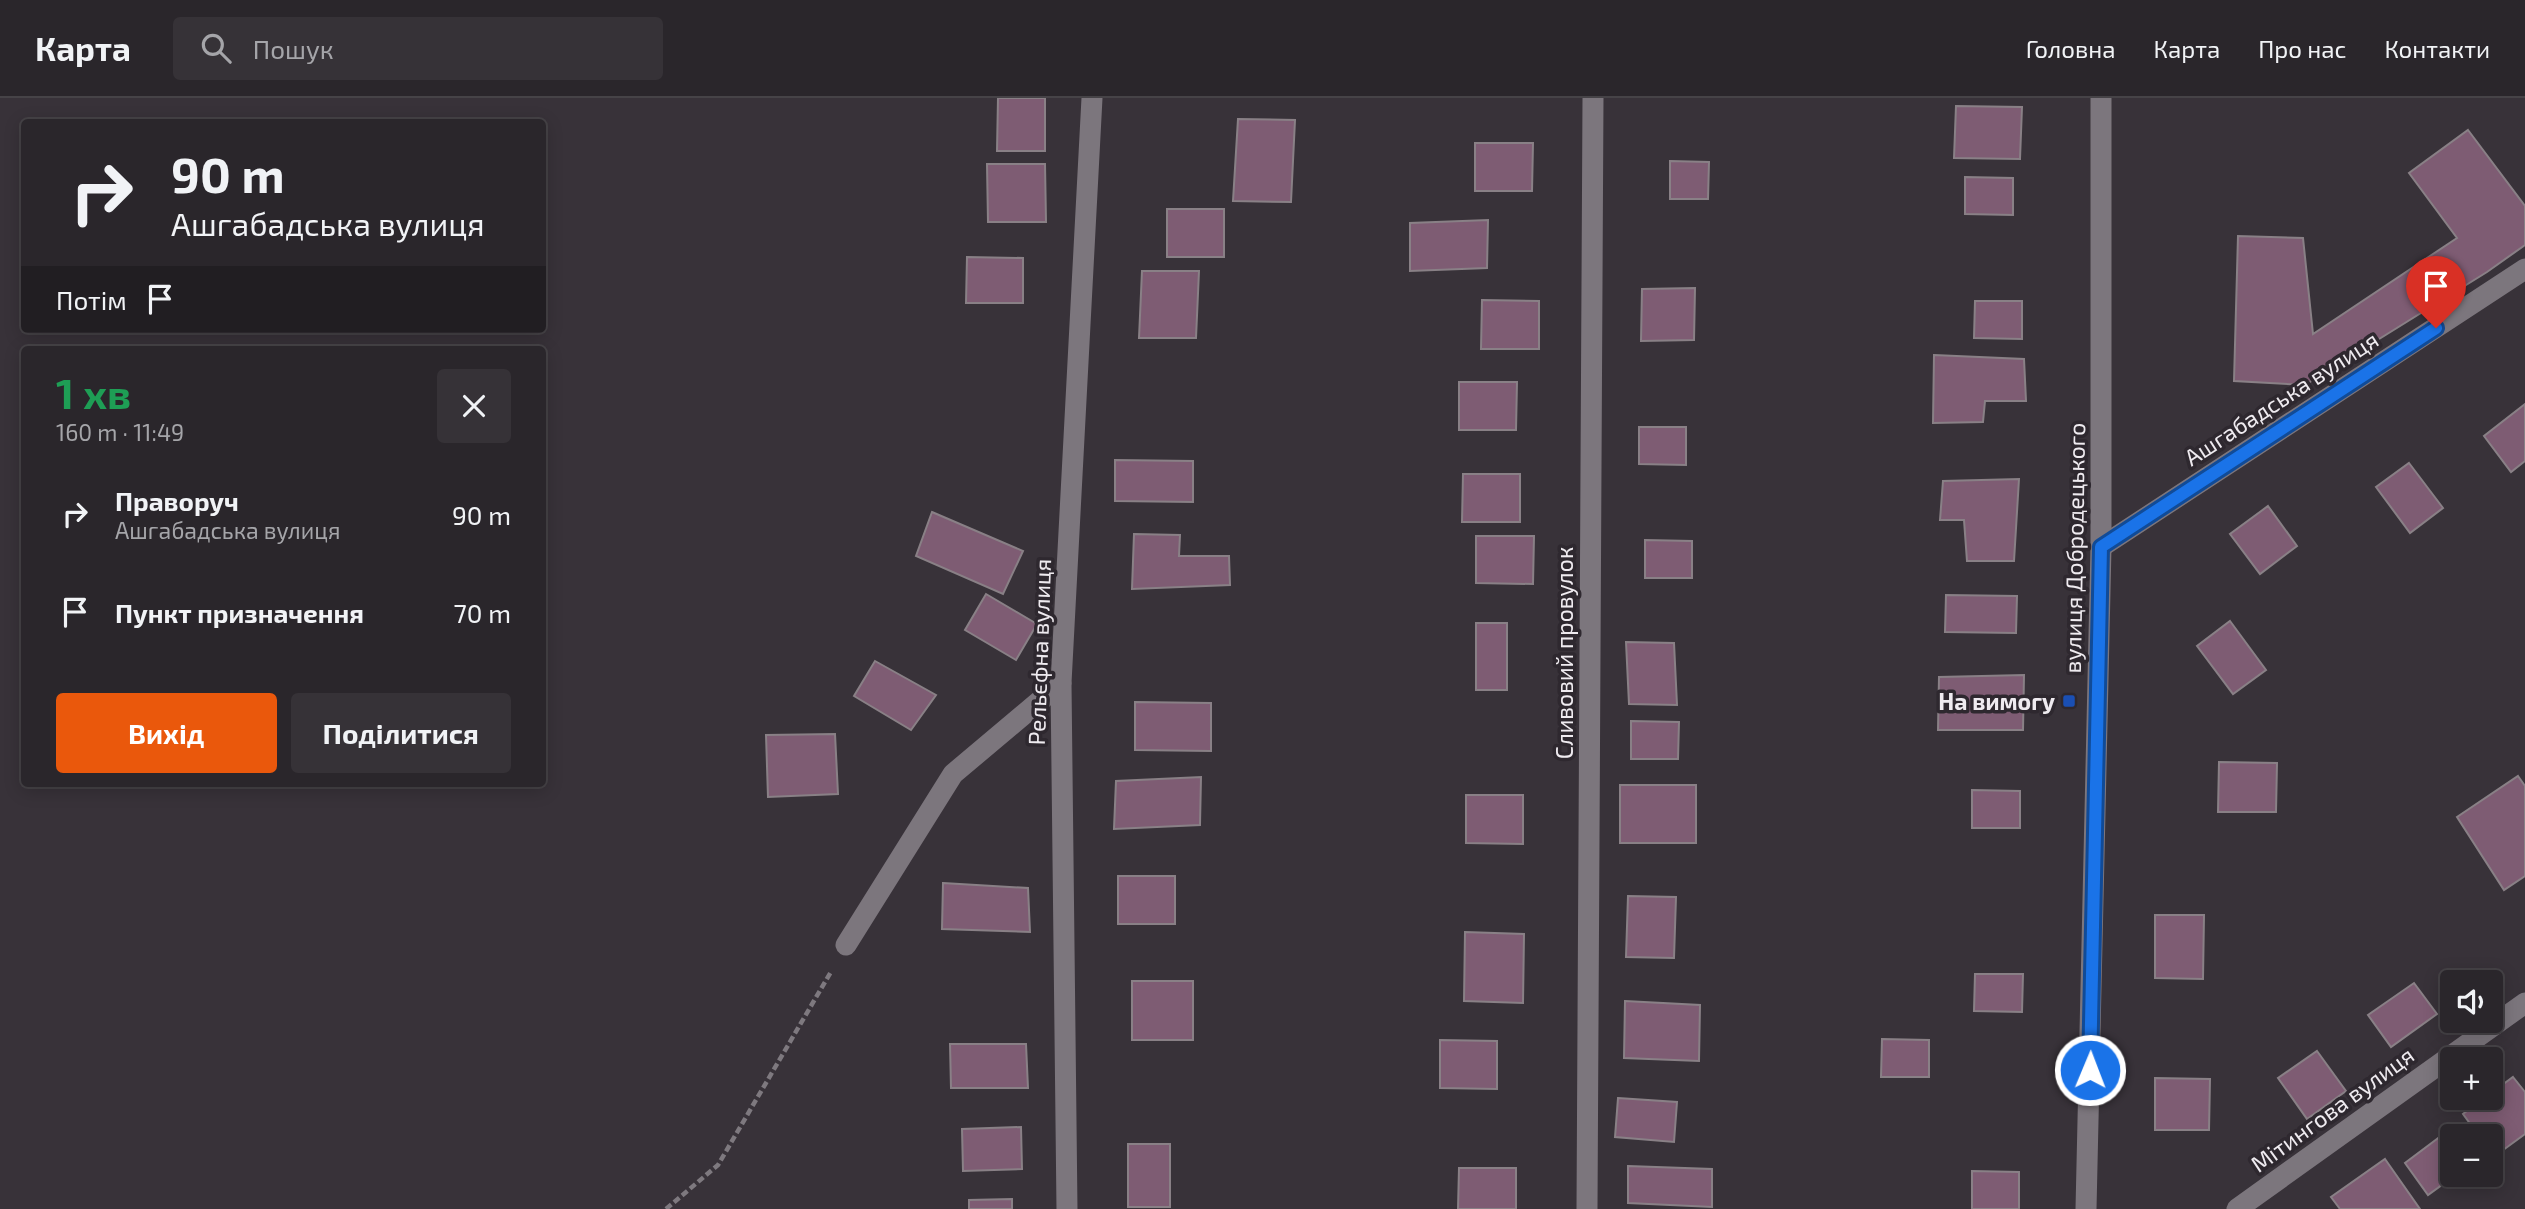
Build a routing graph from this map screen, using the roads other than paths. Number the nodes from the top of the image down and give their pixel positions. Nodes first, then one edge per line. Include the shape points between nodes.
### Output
1 (1092, 98) edge
2 (1593, 98) edge
3 (2101, 98) edge
4 (2525, 269) edge
5 (2101, 547) junction
6 (1061, 683) junction
7 (846, 945) road end
8 (2525, 1003) edge
9 (1067, 1209) edge
10 (1587, 1209) edge
11 (2086, 1209) edge
12 (2237, 1209) edge

1 - 6 street, Рельєфна вулиця
2 - 10 street, Сливовий провулок
3 - 5 street, вулиця Добродецького
4 - 5 street, Ашгабадська вулиця
5 - 11 street, вулиця Добродецького
6 - 7 street via 953,774
6 - 9 street, Рельєфна вулиця
8 - 12 street, Мітингова вулиця

